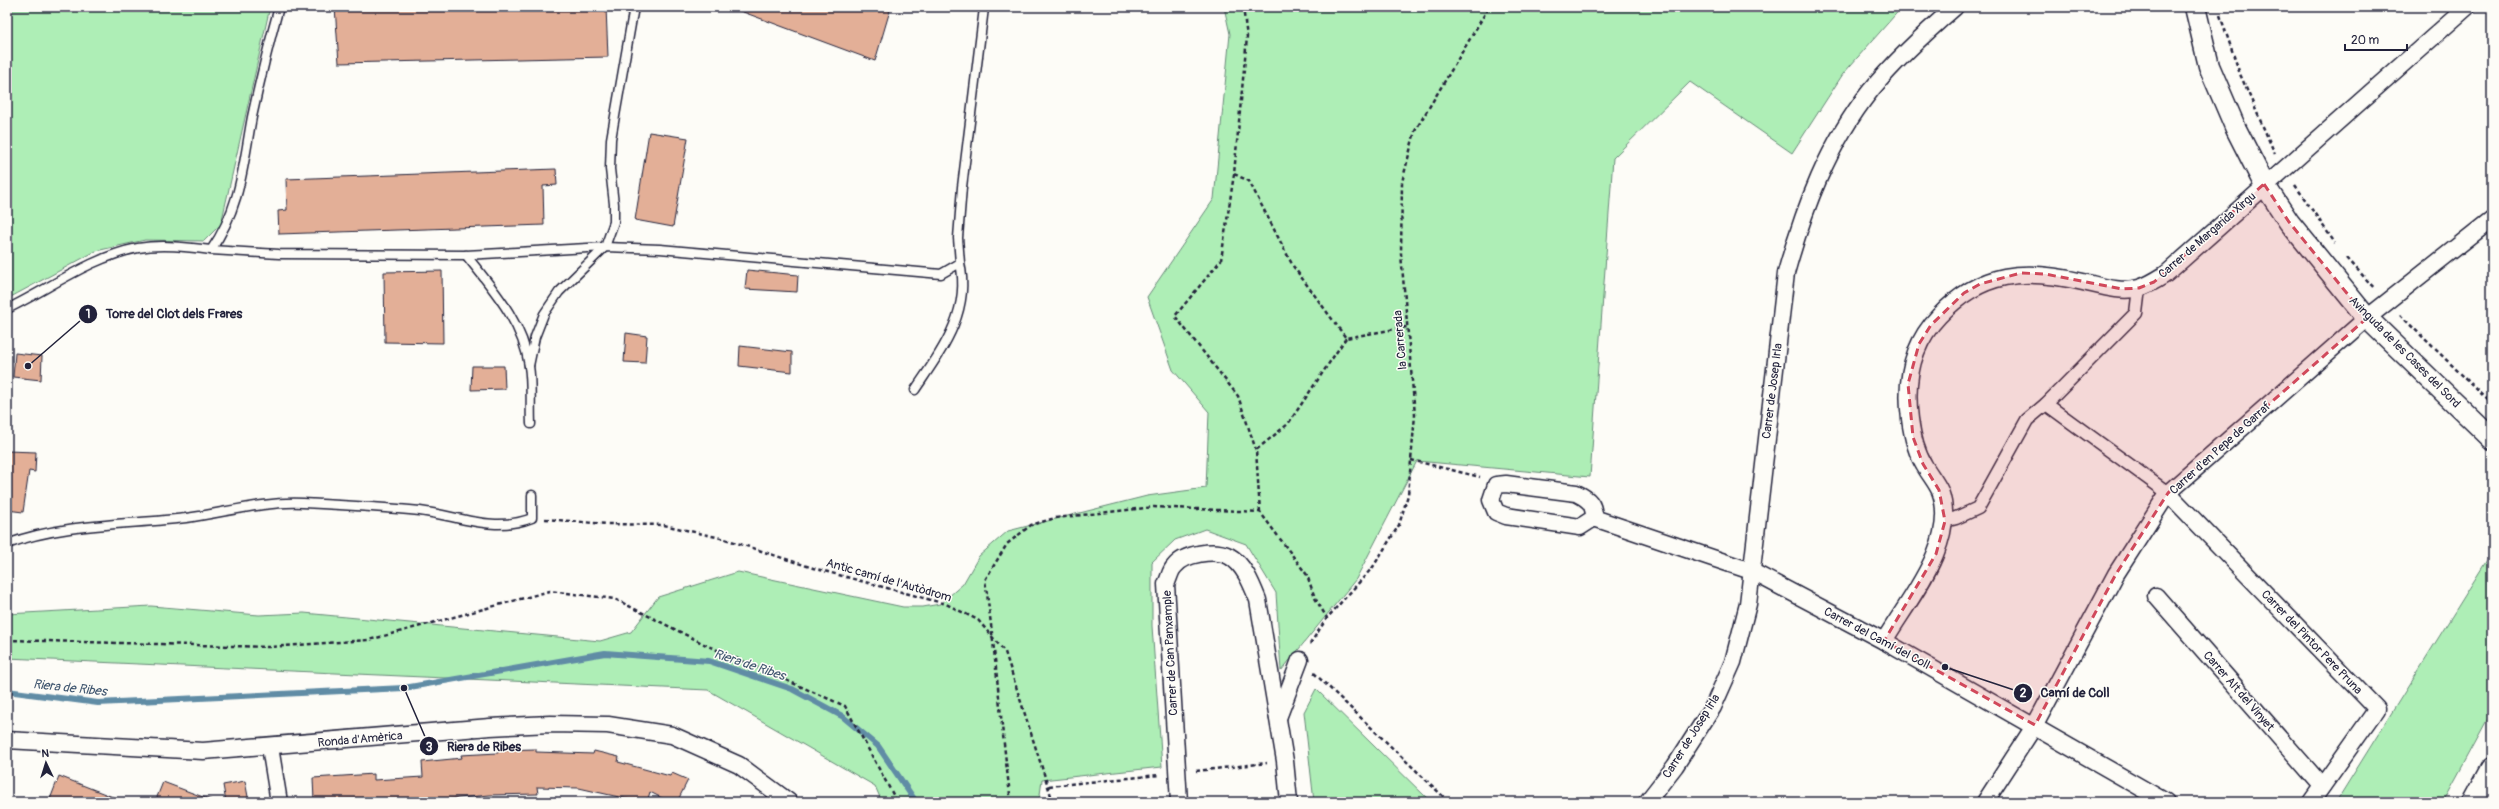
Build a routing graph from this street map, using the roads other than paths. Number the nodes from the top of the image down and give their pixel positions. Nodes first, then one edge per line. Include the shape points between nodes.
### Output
1 (279, 7) edge
2 (634, 7) edge
3 (1955, 7) edge
4 (2195, 7) edge
5 (2467, 7) edge
6 (984, 8) dead end
7 (2264, 184) junction
8 (2492, 218) edge
9 (605, 247) junction
10 (211, 250) junction
11 (466, 255) junction
12 (960, 263) junction
13 (2139, 288) junction
14 (7, 309) edge
15 (2367, 318) junction
16 (529, 366) junction
17 (915, 390) dead end
18 (2046, 404) junction
19 (531, 424) dead end
20 (2492, 439) edge
21 (2168, 493) junction
22 (532, 495) dead end
23 (1594, 518) junction
24 (1945, 520) junction
25 (7, 544) edge
26 (1751, 570) junction
27 (2156, 596) dead end
28 (1884, 641) junction
29 (1300, 660) road end
30 (1278, 719) junction
31 (2035, 725) junction
32 (7, 740) edge
33 (270, 747) junction
34 (2492, 767) edge
35 (2322, 786) junction
36 (279, 802) edge
37 (789, 802) edge
38 (1179, 802) edge
39 (1289, 802) edge
40 (1647, 802) edge
41 (1985, 802) edge
42 (2166, 802) edge
43 (2311, 802) edge
44 (2473, 802) edge

1 - 10 lane via 254,111 243,178 223,233
2 - 9 lane via 611,139 610,169 614,222
3 - 26 street, Carrer de Josep Irla via 1890,68 1857,110 1819,176 1800,221 1786,273
4 - 7 street, Avinguda de les Cases del Sord via 2210,66 2236,130
5 - 7 street, Carrer de Margarida Xirgu
6 - 12 lane via 962,187 958,238
7 - 13 street, Carrer de Margarida Xirgu via 2166,274
7 - 15 street, Avinguda de les Cases del Sord via 2288,222
8 - 15 street, Carrer d'en Pepe de Garraf
9 - 11 lane
9 - 12 lane via 668,250 942,274
9 - 16 lane via 559,292 544,314 535,337
10 - 11 lane via 279,254
10 - 14 lane via 176,245 137,248 97,262
11 - 16 lane via 508,311 517,327
12 - 17 lane via 964,279 963,295 956,323 944,348
13 - 18 street via 2136,313
13 - 24 street, Carrer de Margarida Xirgu via 2107,288 2045,274 2021,273 1980,284 1964,293 1931,324 1919,344 1911,366 1908,403 1918,452 1939,490
15 - 20 street, Avinguda de les Cases del Sord
15 - 21 street, Carrer d'en Pepe de Garraf
16 - 19 lane
18 - 21 street
18 - 24 street via 2027,420 1978,508
21 - 31 street, Carrer d'en Pepe de Garraf via 2116,574
21 - 35 street, Carrer del Pintor Pere Pruna via 2377,709
22 - 25 lane via 532,518 518,524 501,526 421,511 300,503 263,505 184,518 94,524
23 - 23 street via 1594,506 1587,498 1576,494 1506,484 1496,485 1491,500 1496,512 1506,516 1580,527
23 - 26 street, Carrer del Camí del Coll
24 - 28 street, Carrer de Margarida Xirgu via 1936,554
26 - 28 street, Carrer del Camí del Coll
26 - 40 street, Carrer de Josep Irla via 1748,604 1733,662 1716,700 1675,766
27 - 35 street, Carrer Alt del Vinyet
28 - 31 street, Carrer del Camí del Coll
29 - 30 street
30 - 38 street, Carrer de Can Panxample via 1258,600 1251,582 1229,556 1213,551 1190,556 1174,566 1166,584
30 - 39 street, Carrer de Can Panxample
31 - 41 street, Carrer d'en Pepe de Garraf
31 - 42 street, Carrer del Camí del Coll
32 - 33 street, Ronda d'Amèrica via 203,751
33 - 36 street
33 - 37 street, Ronda d'Amèrica via 497,727 550,724 608,725 672,735 739,765
34 - 44 street
35 - 43 street, Carrer del Pintor Pere Pruna

